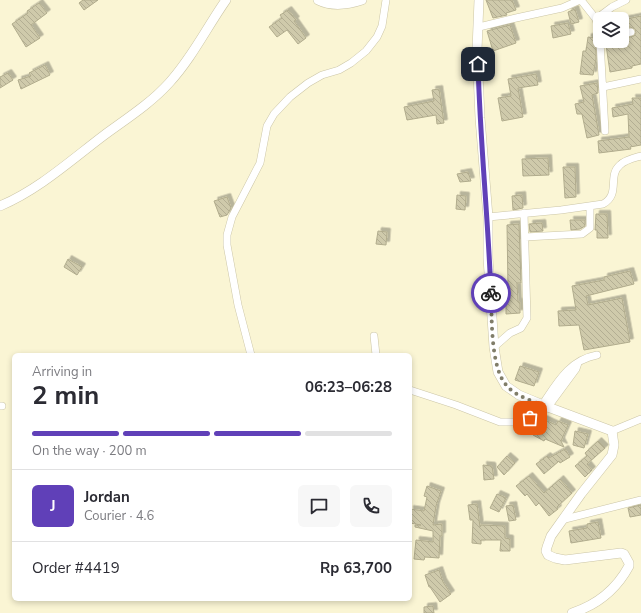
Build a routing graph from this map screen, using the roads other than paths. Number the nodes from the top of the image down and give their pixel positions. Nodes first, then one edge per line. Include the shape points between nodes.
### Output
1 (226, 0) edge
2 (318, 0) edge
3 (362, 0) edge
4 (386, 0) edge
5 (479, 0) edge
6 (580, 0) edge
7 (626, 0) edge
8 (605, 12) edge
9 (593, 15) edge
10 (479, 27) junction
11 (600, 48) edge
12 (641, 79) edge
13 (603, 87) junction
14 (606, 131) dead end
15 (641, 156) edge
16 (0, 206) edge
17 (590, 207) junction
18 (524, 213) junction
19 (488, 217) junction
20 (525, 237) junction
21 (374, 336) dead end
22 (494, 347) junction
23 (250, 353) edge
24 (376, 353) edge
25 (597, 355) dead end
26 (412, 391) edge
27 (544, 407) junction
28 (641, 419) edge
29 (612, 431) junction
30 (641, 500) edge
31 (564, 518) junction
32 (572, 613) edge

1 - 16 street via 190,57 170,82 148,103 35,187
2 - 3 street via 336,5
4 - 23 street via 382,26 366,51 339,70 308,82 274,114 267,126 260,163 232,217 227,236 238,305
5 - 10 street
6 - 9 street
6 - 10 street via 562,8
7 - 8 street
10 - 19 street via 477,50 480,118
11 - 13 street
12 - 13 street
13 - 14 street
15 - 17 street via 624,162 615,170 609,201
17 - 18 street
17 - 20 street via 590,228 582,234
18 - 19 street
18 - 20 street
19 - 22 street
20 - 22 street via 527,318 521,328 510,333
21 - 24 street
22 - 27 street via 498,372 506,386
25 - 27 street via 578,363 576,369
26 - 27 street via 500,422 518,422 530,418
27 - 29 street
28 - 29 street
29 - 31 street via 612,455
30 - 31 street
31 - 32 street via 551,536 546,551 548,555 565,560 621,553 629,563 623,577 606,595 590,606

